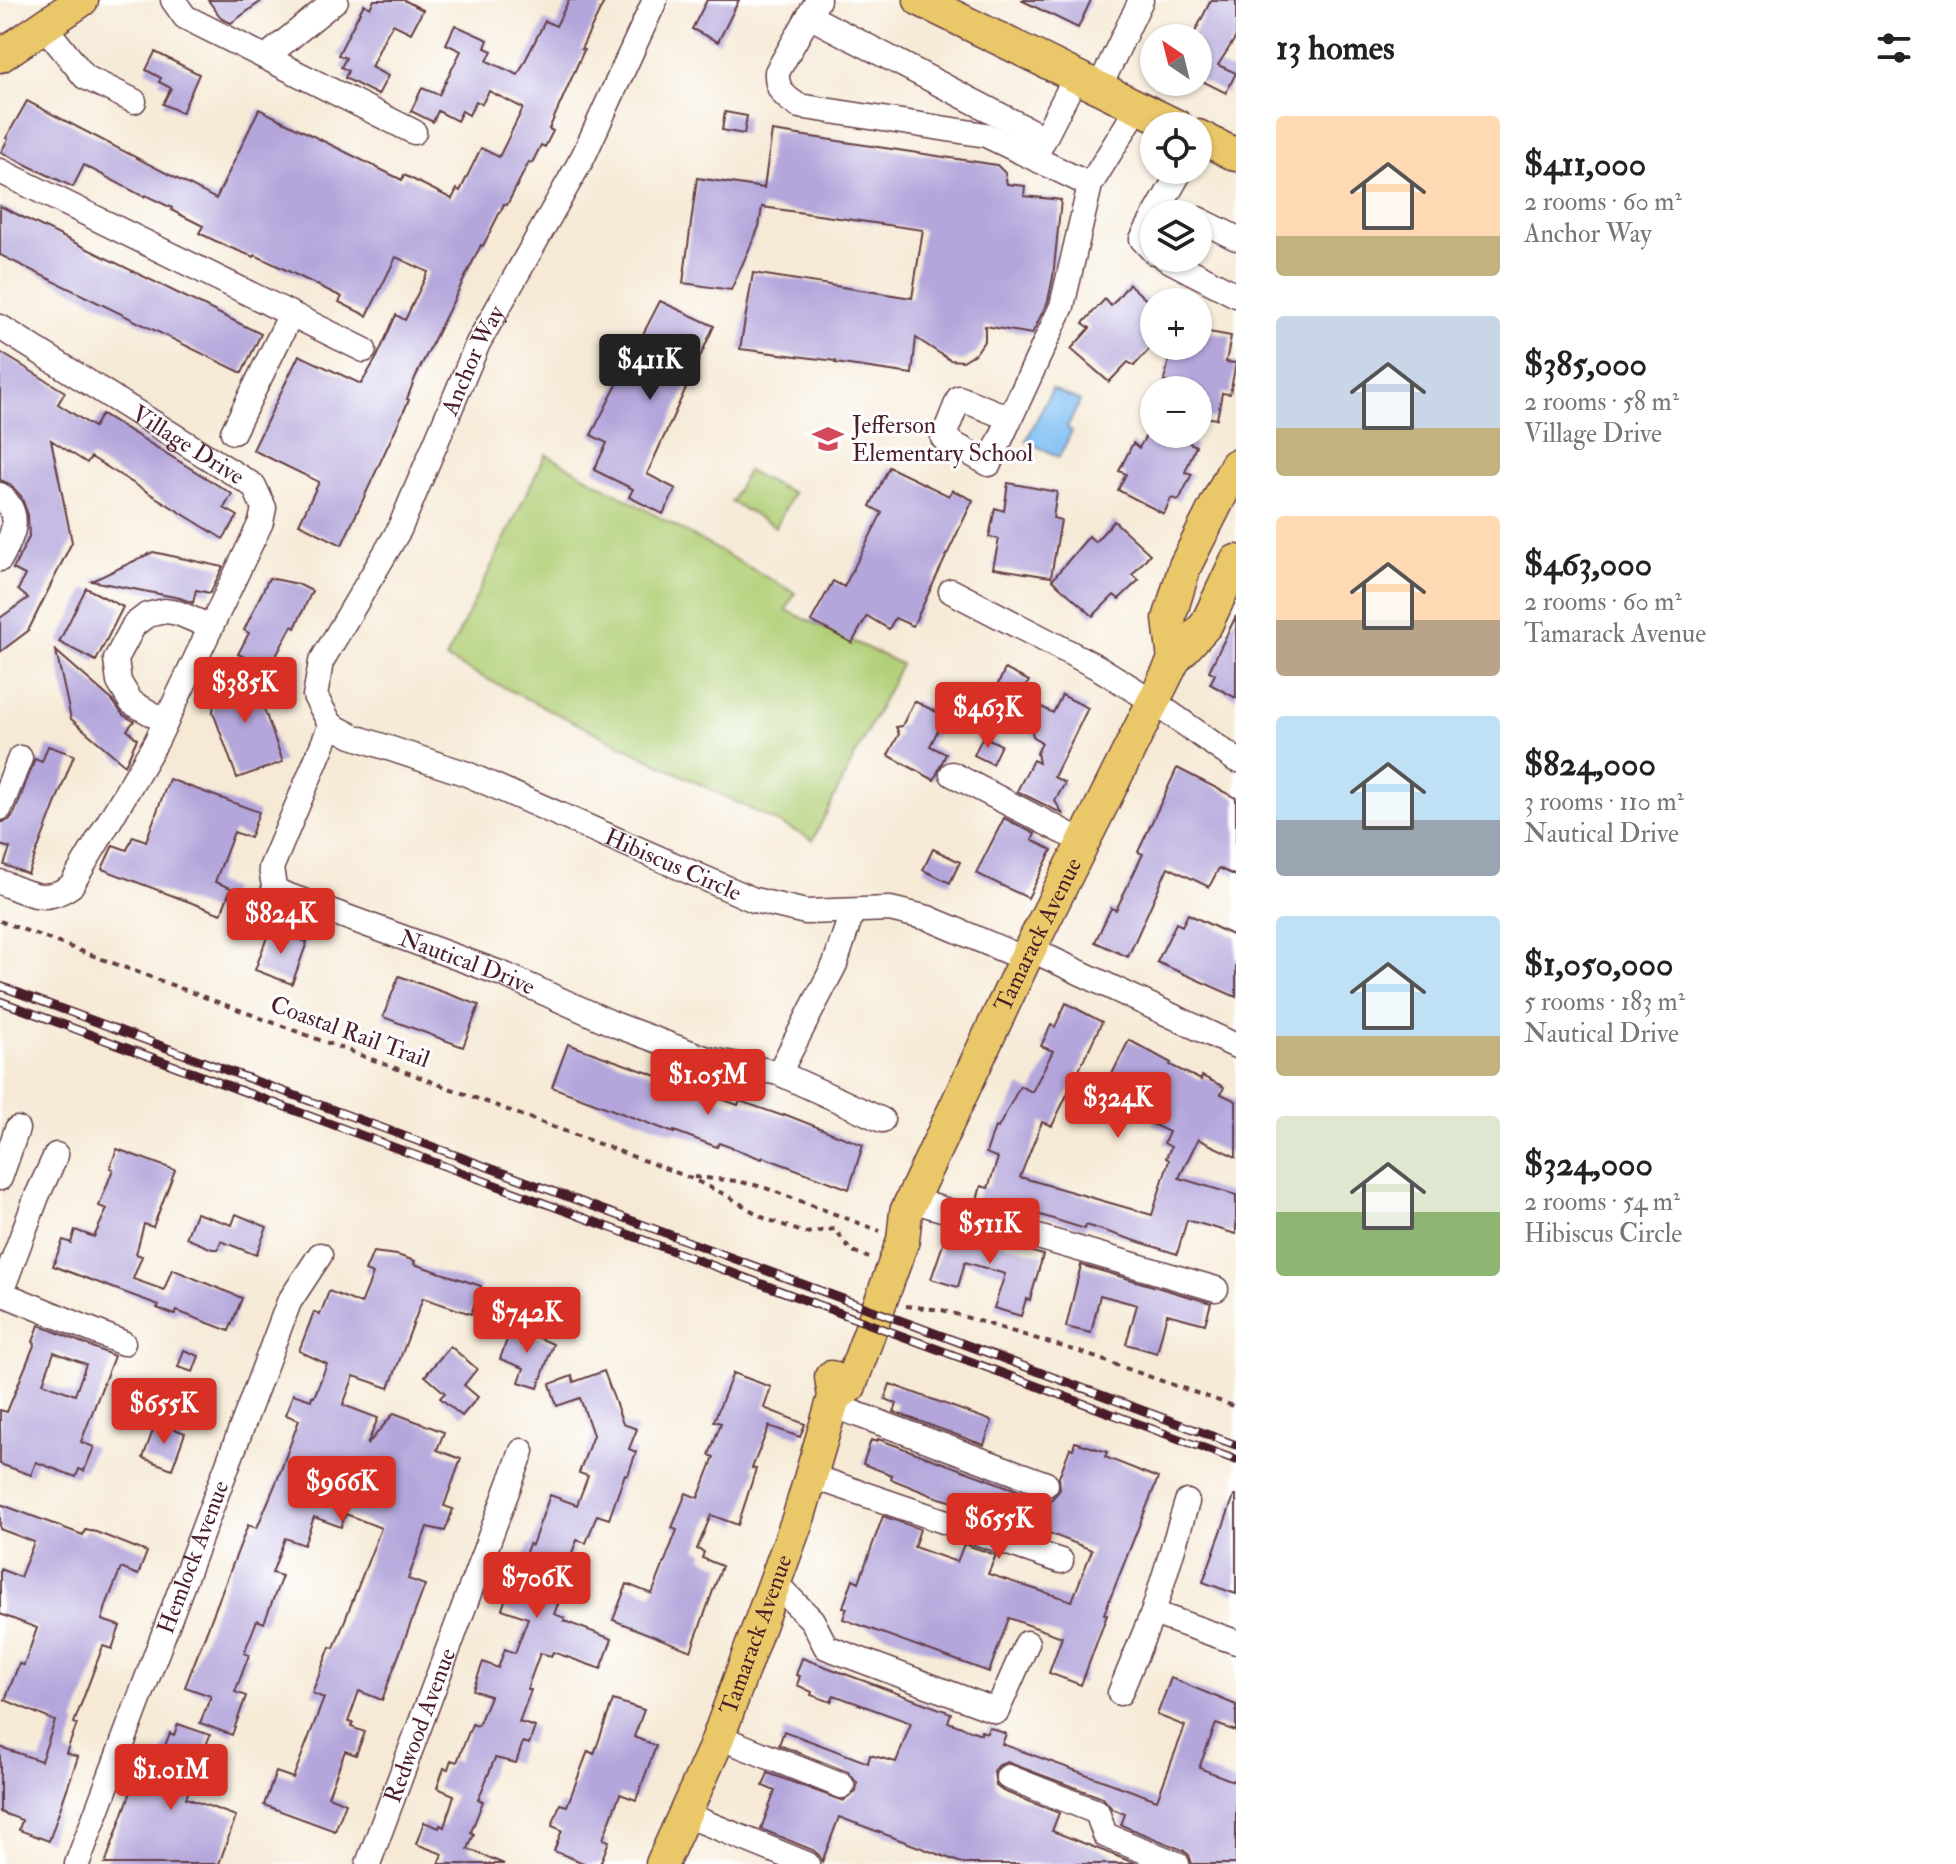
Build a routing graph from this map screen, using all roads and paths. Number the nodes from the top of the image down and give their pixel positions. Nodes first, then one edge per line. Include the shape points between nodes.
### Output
1 (173, 0) edge
2 (336, 0) edge
3 (655, 0) edge
4 (920, 0) edge
5 (1141, 0) edge
6 (814, 8) edge
7 (57, 11) edge
8 (0, 56) edge
9 (266, 57) junction
10 (1087, 82) junction
11 (134, 101) dead end
12 (1138, 107) junction
13 (1149, 112) edge
14 (414, 132) dead end
15 (1039, 148) junction
16 (0, 171) edge
17 (1090, 185) junction
18 (1212, 226) edge
19 (1236, 238) edge
20 (1192, 272) edge
21 (1236, 295) edge
22 (291, 314) junction
23 (0, 327) edge
24 (364, 350) dead end
25 (1009, 418) dead end
26 (233, 432) dead end
27 (1236, 465) edge
28 (0, 495) edge
29 (0, 559) edge
30 (1236, 561) edge
31 (951, 591) dead end
32 (211, 627) junction
33 (1174, 660) junction
34 (1154, 702) junction
35 (166, 722) junction
36 (331, 725) junction
37 (20, 758) dead end
38 (1236, 760) edge
39 (952, 774) dead end
40 (0, 808) edge
41 (1083, 842) junction
42 (0, 882) edge
43 (852, 912) junction
44 (0, 921) edge
45 (1027, 954) junction
46 (1236, 1046) edge
47 (779, 1073) junction
48 (882, 1120) dead end
49 (17, 1129) dead end
50 (56, 1155) dead end
51 (688, 1177) junction
52 (0, 1180) edge
53 (37, 1196) junction
54 (894, 1226) junction
55 (320, 1255) dead end
56 (2, 1285) edge
57 (1216, 1289) dead end
58 (893, 1302) dead end
59 (123, 1343) dead end
60 (833, 1401) junction
61 (1236, 1407) edge
62 (522, 1451) dead end
63 (811, 1476) junction
64 (1046, 1484) dead end
65 (1187, 1502) dead end
66 (1061, 1561) dead end
67 (775, 1583) junction
68 (1153, 1613) junction
69 (1236, 1642) edge
70 (1027, 1643) dead end
71 (1120, 1693) dead end
72 (719, 1737) junction
73 (1008, 1777) dead end
74 (842, 1786) dead end
75 (684, 1814) junction
76 (77, 1864) edge
77 (368, 1864) edge
78 (662, 1864) edge
79 (807, 1864) edge
80 (1177, 1864) edge

1 - 9 street via 185,17
2 - 9 street
3 - 36 street, Anchor Way via 583,157 478,343 399,530 321,662 315,696
4 - 10 main road
5 - 10 street
6 - 15 street
6 - 15 street via 777,72 786,98 813,109
7 - 8 main road
7 - 11 street via 85,77
9 - 14 street
10 - 12 main road
10 - 15 street
12 - 13 main road
12 - 17 street
15 - 17 street
16 - 22 street
17 - 25 street via 1062,306
18 - 19 street
20 - 21 street
22 - 24 street
22 - 26 street
23 - 32 street, Village Drive via 254,486 264,508 261,522
27 - 33 main road via 1185,566 1169,619
28 - 29 street via 16,520
30 - 33 main road, Tamarack Avenue via 1206,625
31 - 34 street
32 - 35 street, Village Drive
32 - 35 street via 178,613 147,615 134,625 116,659 119,682 131,702
33 - 34 main road, Tamarack Avenue
34 - 38 street
34 - 41 main road, Tamarack Avenue
35 - 42 street, Village Drive via 71,886 41,897
36 - 43 street, Hibiscus Circle via 467,774 754,900 806,912
36 - 47 street, Nautical Drive via 271,868 274,887 281,893 505,975 707,1059
37 - 40 street
39 - 41 street
41 - 45 main road, Tamarack Avenue
43 - 45 street, Hibiscus Circle via 890,909 928,918
43 - 47 street via 835,964
44 - 51 path, Coastal Rail Trail
45 - 46 street, Hibiscus Circle
45 - 54 main road, Tamarack Avenue
47 - 48 street, Nautical Drive
49 - 52 street
50 - 53 street
51 - 54 path, Coastal Rail Trail via 751,1184
51 - 54 path, Coastal Rail Trail via 764,1218 805,1233 835,1229 850,1250
52 - 53 street
53 - 56 street
54 - 57 street
54 - 60 main road, Tamarack Avenue via 831,1379
54 - 60 main road, Tamarack Avenue via 903,1240 850,1386
55 - 76 street, Hemlock Avenue via 289,1302
56 - 59 street
58 - 61 path via 958,1314
60 - 63 main road, Tamarack Avenue
60 - 64 street
62 - 77 street, Redwood Avenue
63 - 66 street
63 - 67 main road, Tamarack Avenue
65 - 68 street
67 - 70 street via 812,1620 826,1647 997,1711
67 - 72 main road, Tamarack Avenue
68 - 69 street
68 - 71 street
72 - 74 street
72 - 75 main road, Tamarack Avenue
73 - 80 street via 1097,1812 1105,1835
75 - 78 main road, Tamarack Avenue
75 - 79 street

